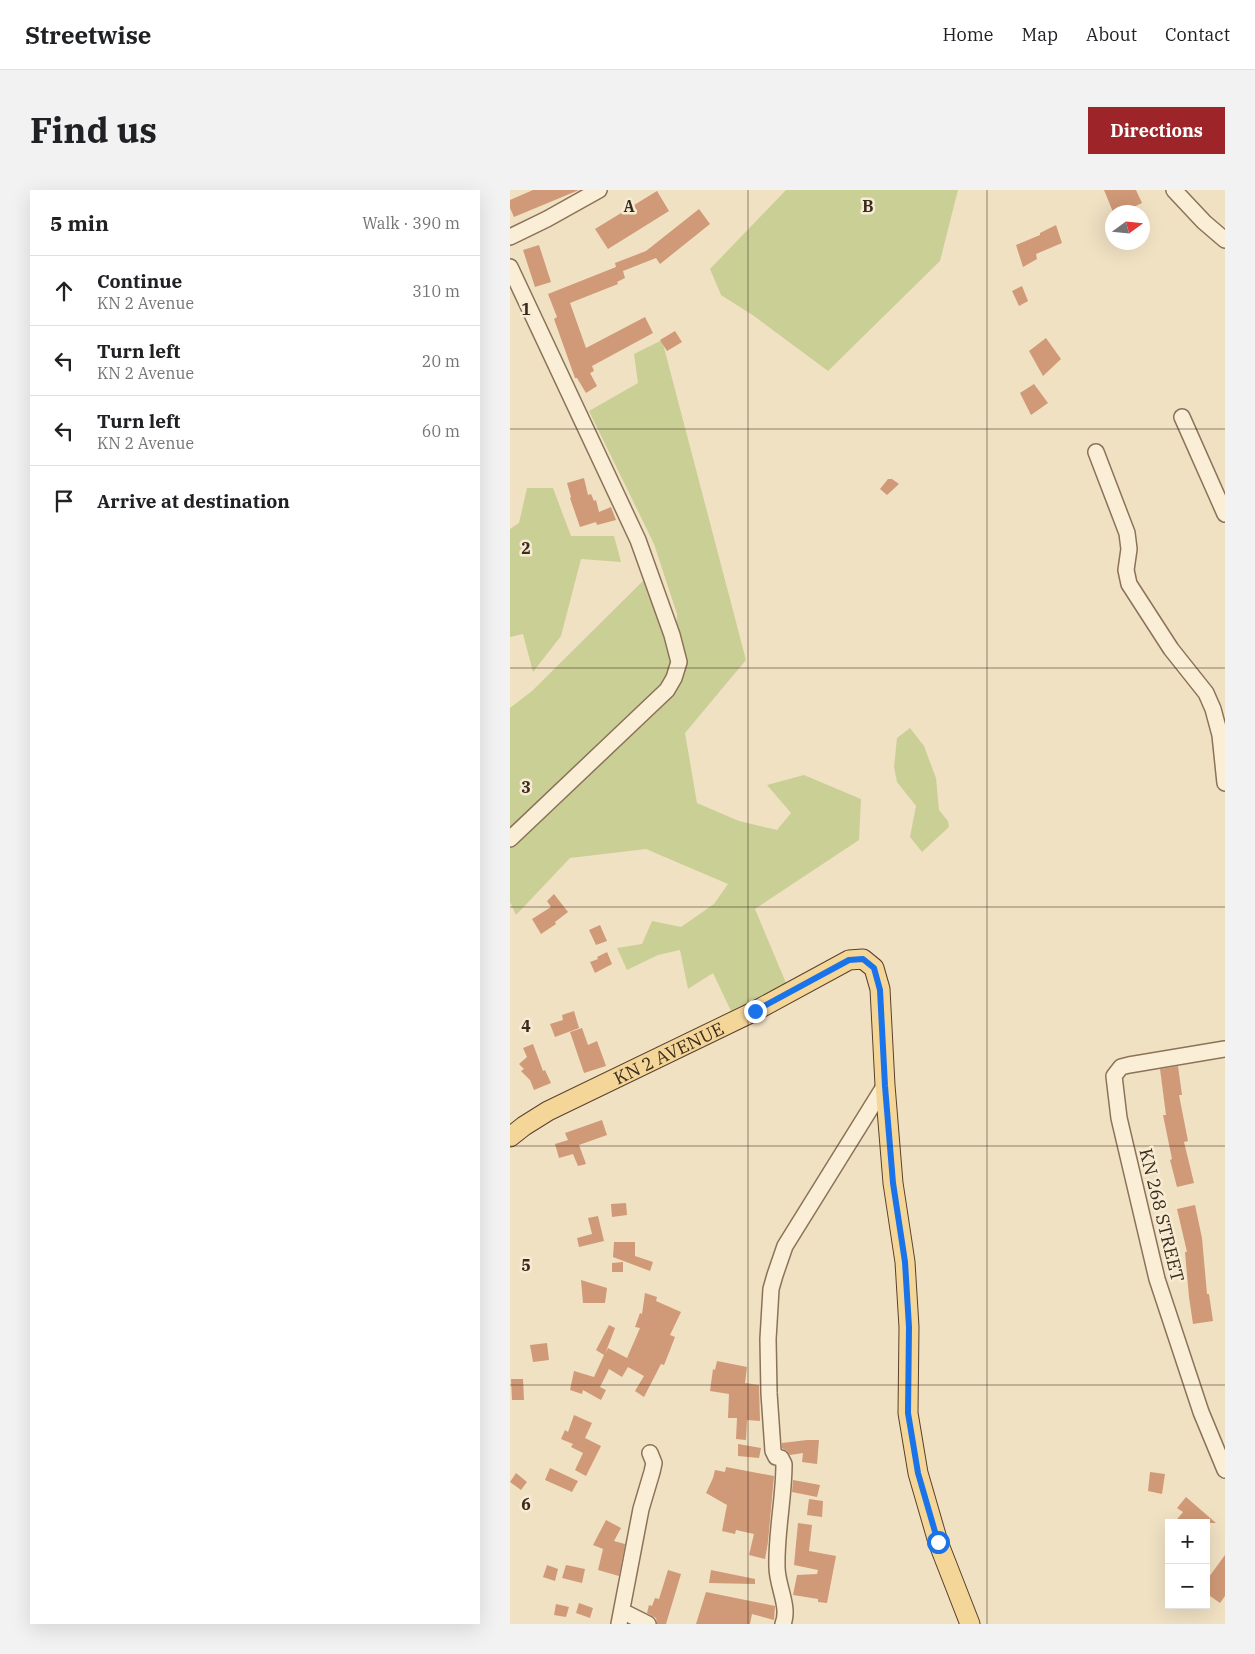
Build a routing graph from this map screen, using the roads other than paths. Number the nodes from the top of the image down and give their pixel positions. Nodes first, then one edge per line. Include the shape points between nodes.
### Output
1 (599, 190) edge
2 (1174, 190) edge
3 (510, 236) edge
4 (1225, 240) edge
5 (510, 267) edge
6 (1182, 417) dead end
7 (1096, 452) dead end
8 (1225, 514) edge
9 (1225, 783) edge
10 (510, 839) edge
11 (1225, 1050) edge
12 (885, 1086) junction
13 (510, 1137) edge
14 (650, 1453) dead end
15 (1225, 1470) edge
16 (621, 1618) edge
17 (648, 1624) edge
18 (783, 1624) edge
19 (970, 1624) edge

1 - 3 street
2 - 4 street
5 - 10 street via 638,540 679,662 667,690
6 - 8 street
7 - 9 street via 1127,533 1129,584 1171,649 1206,693 1220,735
11 - 15 street, KN 268 STREET via 1129,1065 1114,1076 1119,1118 1157,1279 1201,1412
12 - 13 main road, KN 2 AVENUE via 880,990 874,968 863,959 849,960 755,1011 548,1111
12 - 18 street via 785,1246 771,1289 768,1393 773,1451 784,1464 776,1567 784,1606
12 - 19 main road, KN 2 AVENUE via 893,1183 905,1262 909,1327 908,1413 918,1473 938,1542
14 - 16 street via 654,1463 641,1509
16 - 17 street

